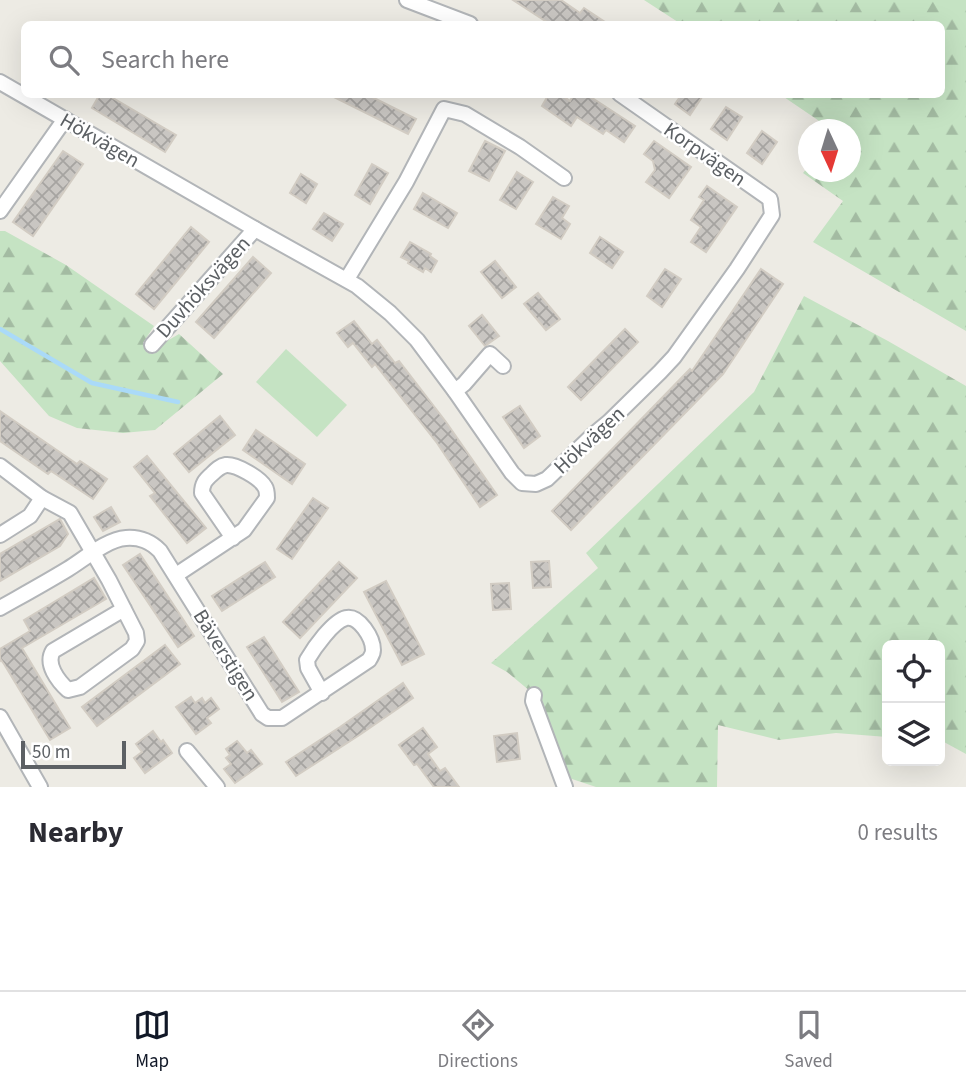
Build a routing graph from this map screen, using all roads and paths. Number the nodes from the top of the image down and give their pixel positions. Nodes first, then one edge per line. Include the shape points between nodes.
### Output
1 (407, 0) edge
2 (462, 21) edge
3 (0, 82) edge
4 (21, 94) edge
5 (28, 98) edge
6 (626, 98) edge
7 (65, 119) junction
8 (564, 178) dead end
9 (0, 211) edge
10 (255, 229) junction
11 (737, 269) joint
12 (347, 279) junction
13 (152, 345) dead end
14 (503, 366) dead end
15 (455, 391) junction
16 (0, 467) edge
17 (42, 498) junction
18 (0, 536) edge
19 (233, 538) junction
20 (94, 553) junction
21 (176, 575) junction
22 (0, 608) edge
23 (124, 609) junction
24 (322, 693) junction
25 (534, 695) dead end
26 (0, 717) edge
27 (6, 743) edge
28 (187, 751) dead end
29 (40, 787) edge
30 (217, 787) edge
31 (565, 787) edge

1 - 2 street
3 - 4 street, Hökvägen
5 - 7 street, Hökvägen
6 - 11 street, Korpvägen via 770,199 772,215
7 - 9 street
7 - 10 street, Hökvägen
8 - 12 street via 465,114 444,109
10 - 12 street, Hökvägen
10 - 13 street, Duvhöksvägen
11 - 15 street, Hökvägen via 674,357 609,422 536,484 522,483 512,473
12 - 15 street, Hökvägen via 417,340
14 - 15 street via 490,354
16 - 17 street
17 - 18 street via 30,516
17 - 20 street via 69,513
19 - 19 street via 202,493 209,477 229,465 259,480 267,491 250,524
19 - 21 street
20 - 21 street, Bäverstigen via 119,539 139,538 160,551
20 - 22 street, Bäverstigen
20 - 23 street
21 - 24 street, Bäverstigen via 262,714 282,719
23 - 23 street via 53,651 50,663 68,690 80,687 135,645 136,633
24 - 24 street, Bäverstigen via 307,660 330,630 342,620 355,619 366,631 373,654
25 - 31 street
26 - 27 street
27 - 29 street
28 - 30 street

